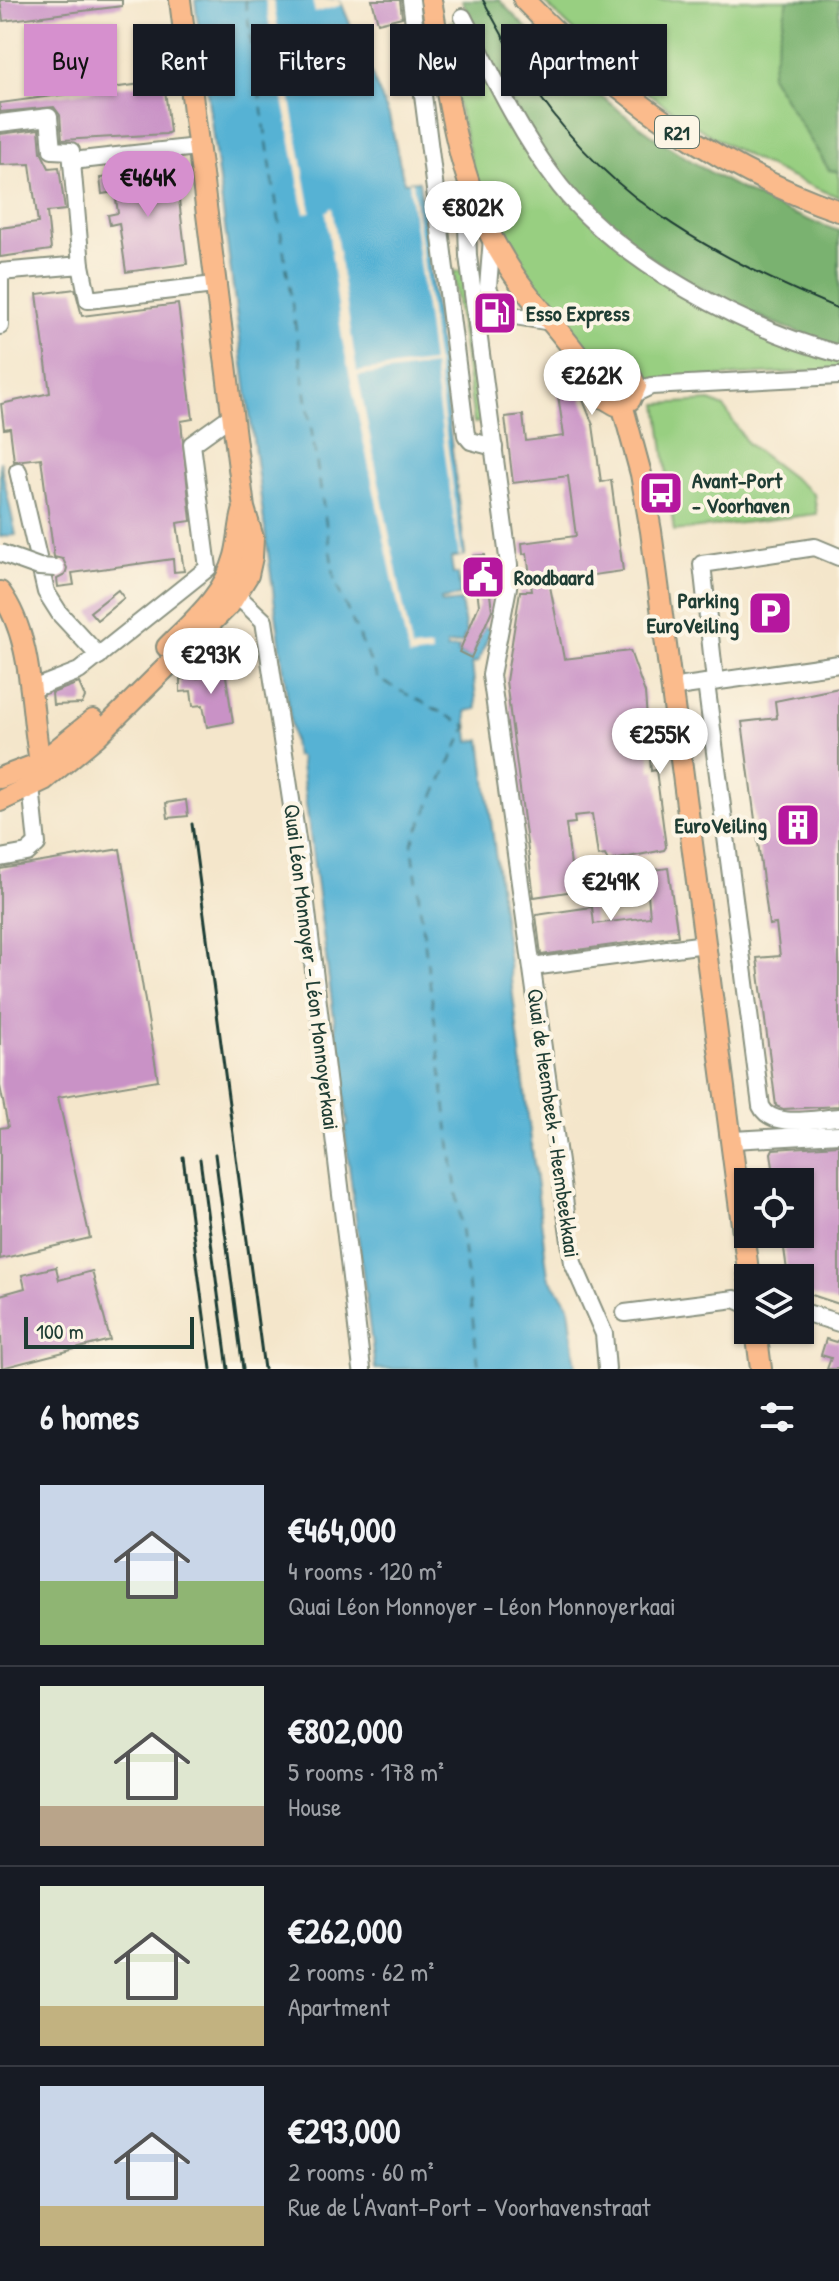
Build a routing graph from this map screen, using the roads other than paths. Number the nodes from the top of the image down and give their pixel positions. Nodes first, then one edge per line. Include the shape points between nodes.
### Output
1 (180, 0) edge
2 (411, 0) edge
3 (431, 0) edge
4 (443, 0) edge
5 (517, 0) edge
6 (531, 5) edge
7 (463, 17) dead end
8 (435, 24) edge
9 (444, 24) edge
10 (447, 96) edge
11 (0, 123) edge
12 (197, 147) junction
13 (72, 161) junction
14 (478, 207) junction
15 (839, 211) edge
16 (490, 235) junction
17 (467, 246) junction
18 (81, 265) junction
19 (0, 272) edge
20 (214, 285) junction
21 (551, 322) junction
22 (0, 326) edge
23 (839, 354) edge
24 (839, 376) edge
25 (607, 377) junction
26 (636, 391) junction
27 (231, 416) junction
28 (494, 447) junction
29 (18, 471) dead end
30 (0, 553) edge
31 (839, 557) edge
32 (56, 568) dead end
33 (230, 590) junction
34 (0, 592) edge
35 (99, 656) junction
36 (839, 664) edge
37 (710, 682) junction
38 (670, 688) junction
39 (30, 690) junction
40 (38, 776) junction
41 (0, 778) edge
42 (0, 801) edge
43 (0, 858) edge
44 (705, 944) junction
45 (532, 967) junction
46 (839, 1117) edge
47 (839, 1134) edge
48 (733, 1140) junction
49 (747, 1264) edge
50 (734, 1299) edge
51 (625, 1313) dead end
52 (814, 1315) edge
53 (839, 1323) edge
54 (758, 1344) edge
55 (362, 1369) edge
56 (607, 1369) edge
57 (761, 1369) edge

1 - 12 main road
2 - 28 street via 466,435
3 - 8 main road
4 - 9 main road
5 - 6 main road, R21
6 - 15 main road, R21 via 610,83 682,135 740,169
7 - 23 street via 550,171 581,209 676,281 775,331
10 - 14 main road
11 - 13 street via 49,117 52,150 71,151
12 - 13 street
12 - 20 main road
13 - 18 street
14 - 16 main road
14 - 17 street, Quai de Heembeek - Heembeekkaai via 467,225
16 - 17 street
16 - 21 main road
16 - 21 street via 488,287 499,310
17 - 28 street, Quai de Heembeek - Heembeekkaai
18 - 19 street
18 - 20 street via 88,300
19 - 22 street
20 - 27 main road
21 - 25 main road via 586,362
24 - 26 street
25 - 26 main road via 625,371
25 - 26 main road via 604,398
26 - 38 main road via 641,474
27 - 33 main road via 253,538 248,575
27 - 35 street via 192,444 208,568
28 - 45 street, Quai de Heembeek - Heembeekkaai via 509,576 491,675
29 - 35 street via 46,592
30 - 32 street, bridge
31 - 37 street via 818,547 702,564
33 - 40 main road via 97,736
33 - 55 street, Quai Léon Monnoyer - Léon Monnoyerkaai via 264,621 303,879
34 - 39 main road via 13,609
35 - 39 street via 79,671
36 - 37 street
37 - 38 street
37 - 46 street via 761,1106 778,1120
38 - 44 main road
39 - 40 main road
40 - 41 main road
40 - 42 main road
40 - 43 street via 37,844 27,853
44 - 45 street, Quai de Heembeek - Heembeekkaai
44 - 48 main road
45 - 56 street, Quai de Heembeek - Heembeekkaai via 573,1263 604,1334
47 - 48 street
48 - 49 main road
50 - 51 street
52 - 53 street
54 - 57 main road

